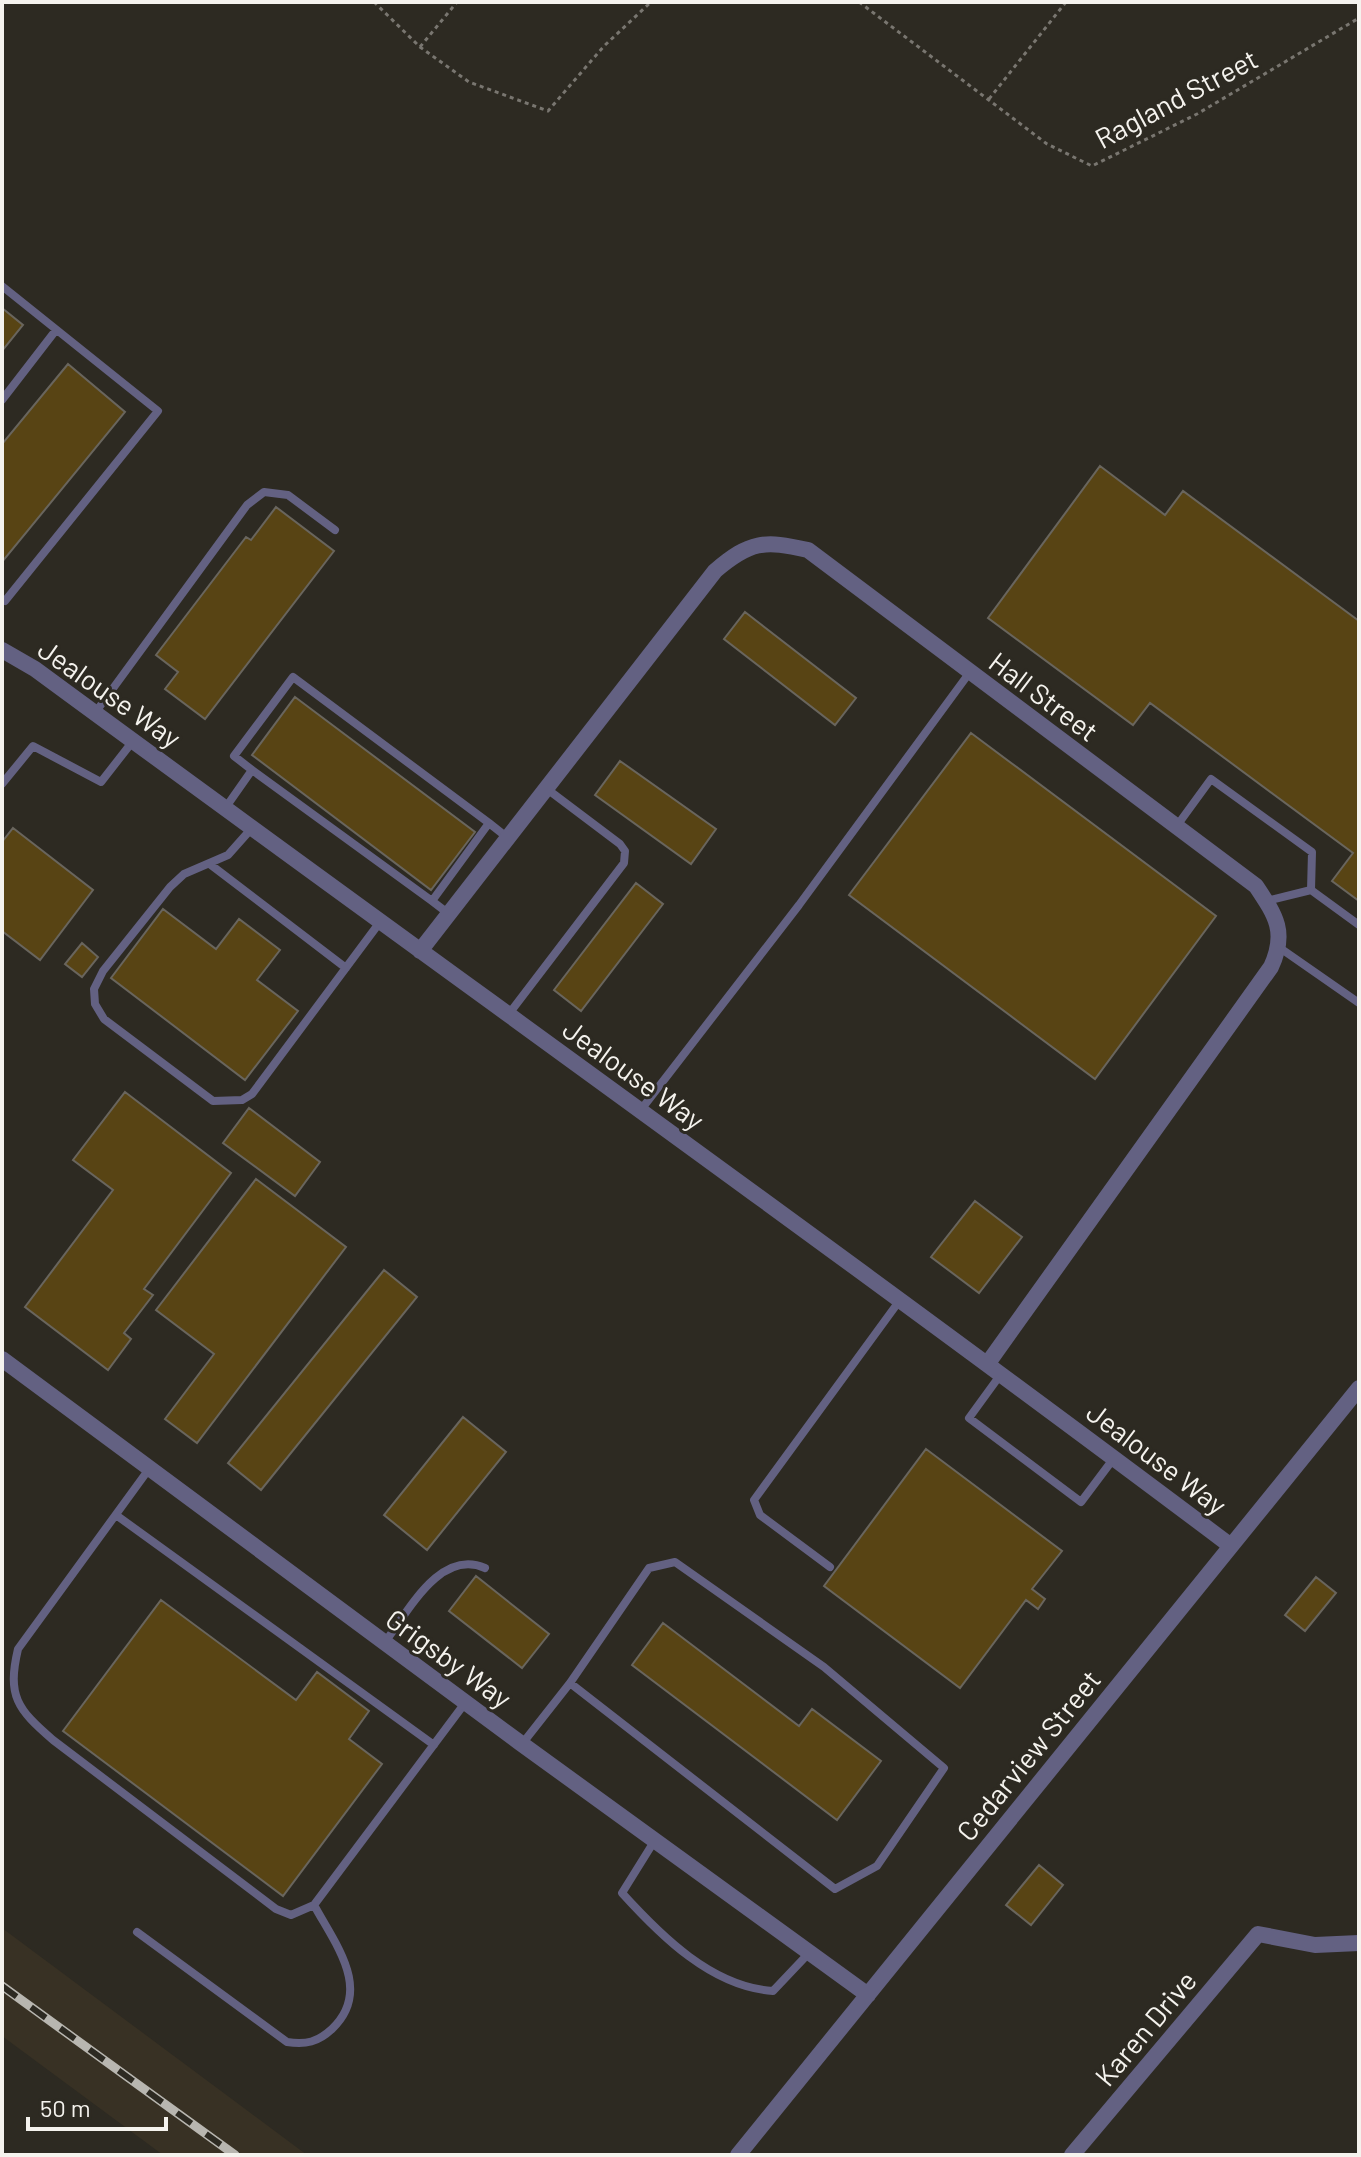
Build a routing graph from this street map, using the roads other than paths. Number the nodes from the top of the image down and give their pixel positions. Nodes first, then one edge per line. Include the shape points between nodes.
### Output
1 (2, 286) edge
2 (56, 330) junction
3 (2, 400) edge
4 (335, 530) dead end
5 (3, 603) edge
6 (2, 650) edge
7 (970, 672) junction
8 (95, 713) junction
9 (133, 741) junction
10 (252, 770) junction
11 (2, 784) edge
12 (546, 788) junction
13 (226, 807) junction
14 (489, 823) junction
15 (253, 827) junction
16 (1176, 827) junction
17 (508, 838) junction
18 (211, 865) junction
19 (1311, 890) junction
20 (432, 901) junction
21 (1266, 901) junction
22 (449, 914) junction
23 (380, 922) junction
24 (1359, 925) edge
25 (1280, 948) junction
26 (420, 951) junction
27 (346, 968) junction
28 (1359, 1003) edge
29 (508, 1015) junction
30 (640, 1111) junction
31 (900, 1299) junction
32 (2, 1359) edge
33 (988, 1363) junction
34 (1002, 1374) junction
35 (1359, 1388) edge
36 (1114, 1458) junction
37 (149, 1469) junction
38 (116, 1515) junction
39 (1231, 1546) junction
40 (830, 1567) dead end
41 (485, 1568) dead end
42 (385, 1643) junction
43 (570, 1683) junction
44 (466, 1703) junction
45 (522, 1744) junction
46 (434, 1745) junction
47 (655, 1840) junction
48 (314, 1905) junction
49 (137, 1932) dead end
50 (1359, 1943) edge
51 (809, 1952) junction
52 (868, 1995) junction
53 (738, 2155) edge
54 (1072, 2155) edge

1 - 2 lane
2 - 3 lane
2 - 5 lane via 158,411
4 - 8 lane via 288,495 264,492 247,505
6 - 8 street, Jealouse Way
7 - 12 street, Hall Street via 808,550 772,542 740,549 715,571
7 - 16 street, Hall Street
7 - 30 lane
8 - 9 street, Jealouse Way
9 - 11 lane via 101,782 33,746
9 - 13 street, Jealouse Way
10 - 13 lane
10 - 14 lane via 234,756 293,677
10 - 20 lane
12 - 17 street, Hall Street
12 - 29 lane via 620,844 624,863
13 - 15 street, Jealouse Way
14 - 17 lane
14 - 20 lane
15 - 18 lane
15 - 23 street, Jealouse Way
16 - 19 lane via 1211,779 1312,852
16 - 21 street, Hall Street via 1256,886
17 - 22 street, Hall Street
18 - 27 lane
18 - 27 lane via 184,874 170,887 103,971 94,989 104,1019 213,1101 242,1100 252,1094
19 - 21 lane
19 - 24 lane
20 - 22 lane
21 - 25 street, Hall Street via 1276,916
22 - 26 street, Hall Street
23 - 26 street, Jealouse Way
23 - 27 lane
25 - 28 lane
25 - 33 street
26 - 29 street, Jealouse Way
29 - 30 street, Jealouse Way
30 - 31 street, Jealouse Way
31 - 33 street, Jealouse Way
31 - 40 lane via 754,1500 760,1515
32 - 37 street, Grigsby Way
33 - 34 street, Jealouse Way
34 - 36 street, Jealouse Way
34 - 36 lane via 969,1418 1081,1502
35 - 39 street, Cedarview Street
36 - 39 street, Jealouse Way
37 - 38 lane
37 - 42 street, Grigsby Way
38 - 46 lane
38 - 48 lane via 18,1649 12,1676 16,1699 26,1717 53,1740 276,1909 291,1915
39 - 52 street, Cedarview Street
41 - 42 lane via 467,1561 453,1564
42 - 44 street, Grigsby Way
43 - 43 lane via 835,1889 877,1866 944,1768 824,1667 675,1562 649,1568
43 - 45 lane
44 - 45 street, Grigsby Way
44 - 46 lane
45 - 47 street, Grigsby Way
46 - 48 lane
47 - 51 street, Grigsby Way
47 - 51 lane via 622,1893 666,1941 747,1989 773,1991
48 - 49 lane via 351,1974 352,1994 334,2027 305,2045 287,2042
50 - 54 street, Karen Drive via 1315,1945 1258,1934
51 - 52 street, Grigsby Way
52 - 53 street, Cedarview Street

